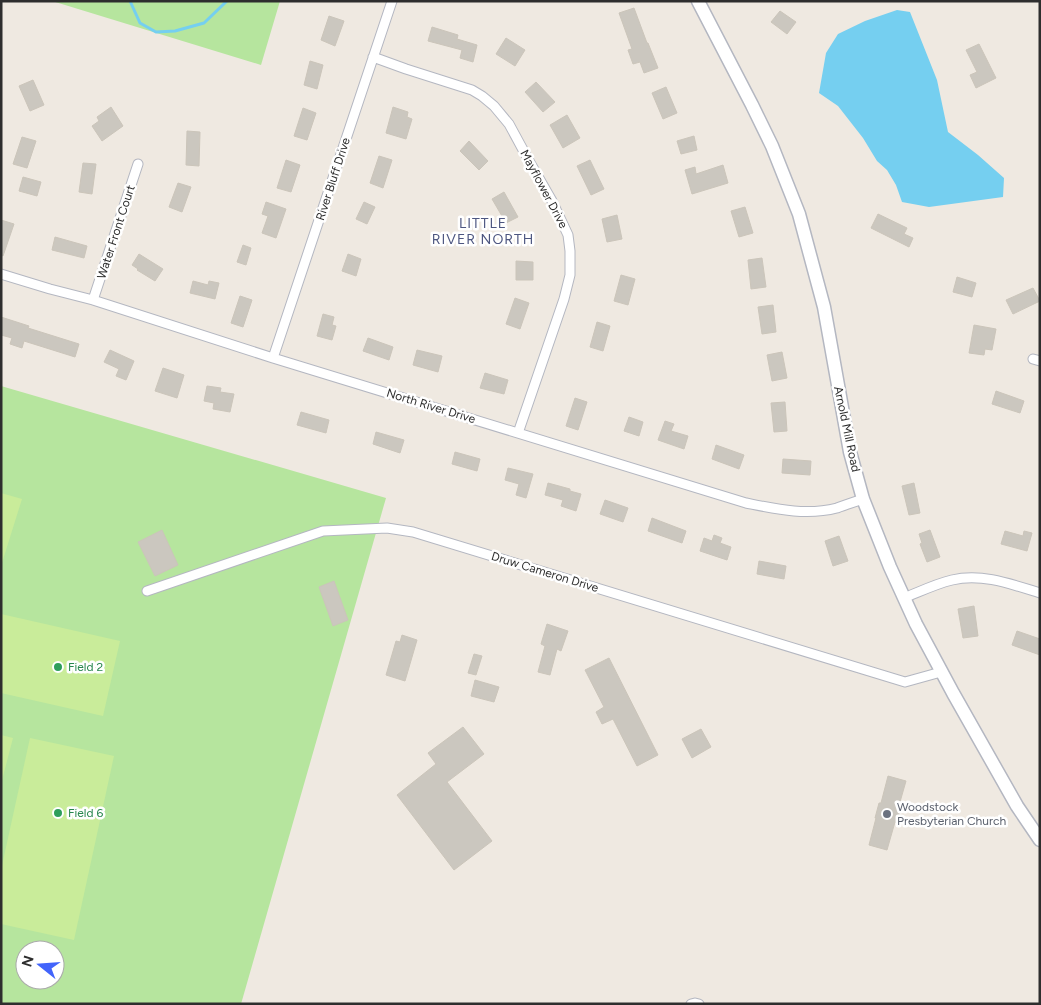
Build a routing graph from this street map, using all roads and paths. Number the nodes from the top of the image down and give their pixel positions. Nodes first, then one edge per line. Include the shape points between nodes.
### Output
1 (392, 1) edge
2 (698, 1) edge
3 (374, 57) junction
4 (138, 164) dead end
5 (1, 274) edge
6 (93, 300) junction
7 (274, 358) junction
8 (518, 433) junction
9 (863, 499) junction
10 (147, 591) dead end
11 (1040, 593) edge
12 (904, 598) junction
13 (941, 672) junction
14 (1040, 840) edge
15 (691, 1004) edge
16 (699, 1004) edge

1 - 3 street, River Bluff Drive
2 - 9 main road, Arnold Mill Road via 772,146 799,214 824,307 850,452
3 - 7 street, River Bluff Drive
3 - 8 street, Mayflower Drive via 472,90 494,106 510,124 568,235 570,274 564,299
4 - 6 street, Water Front Court
5 - 6 street, North River Drive
6 - 7 street, North River Drive
7 - 8 street, North River Drive
8 - 9 street, North River Drive via 736,500 776,509 816,511
9 - 12 main road, Arnold Mill Road
10 - 13 street, Druw Cameron Drive via 323,531 387,528 413,532 904,682
11 - 12 street via 993,579 966,578
12 - 13 main road, Arnold Mill Road
13 - 14 main road, Arnold Mill Road via 1017,806
15 - 16 street

